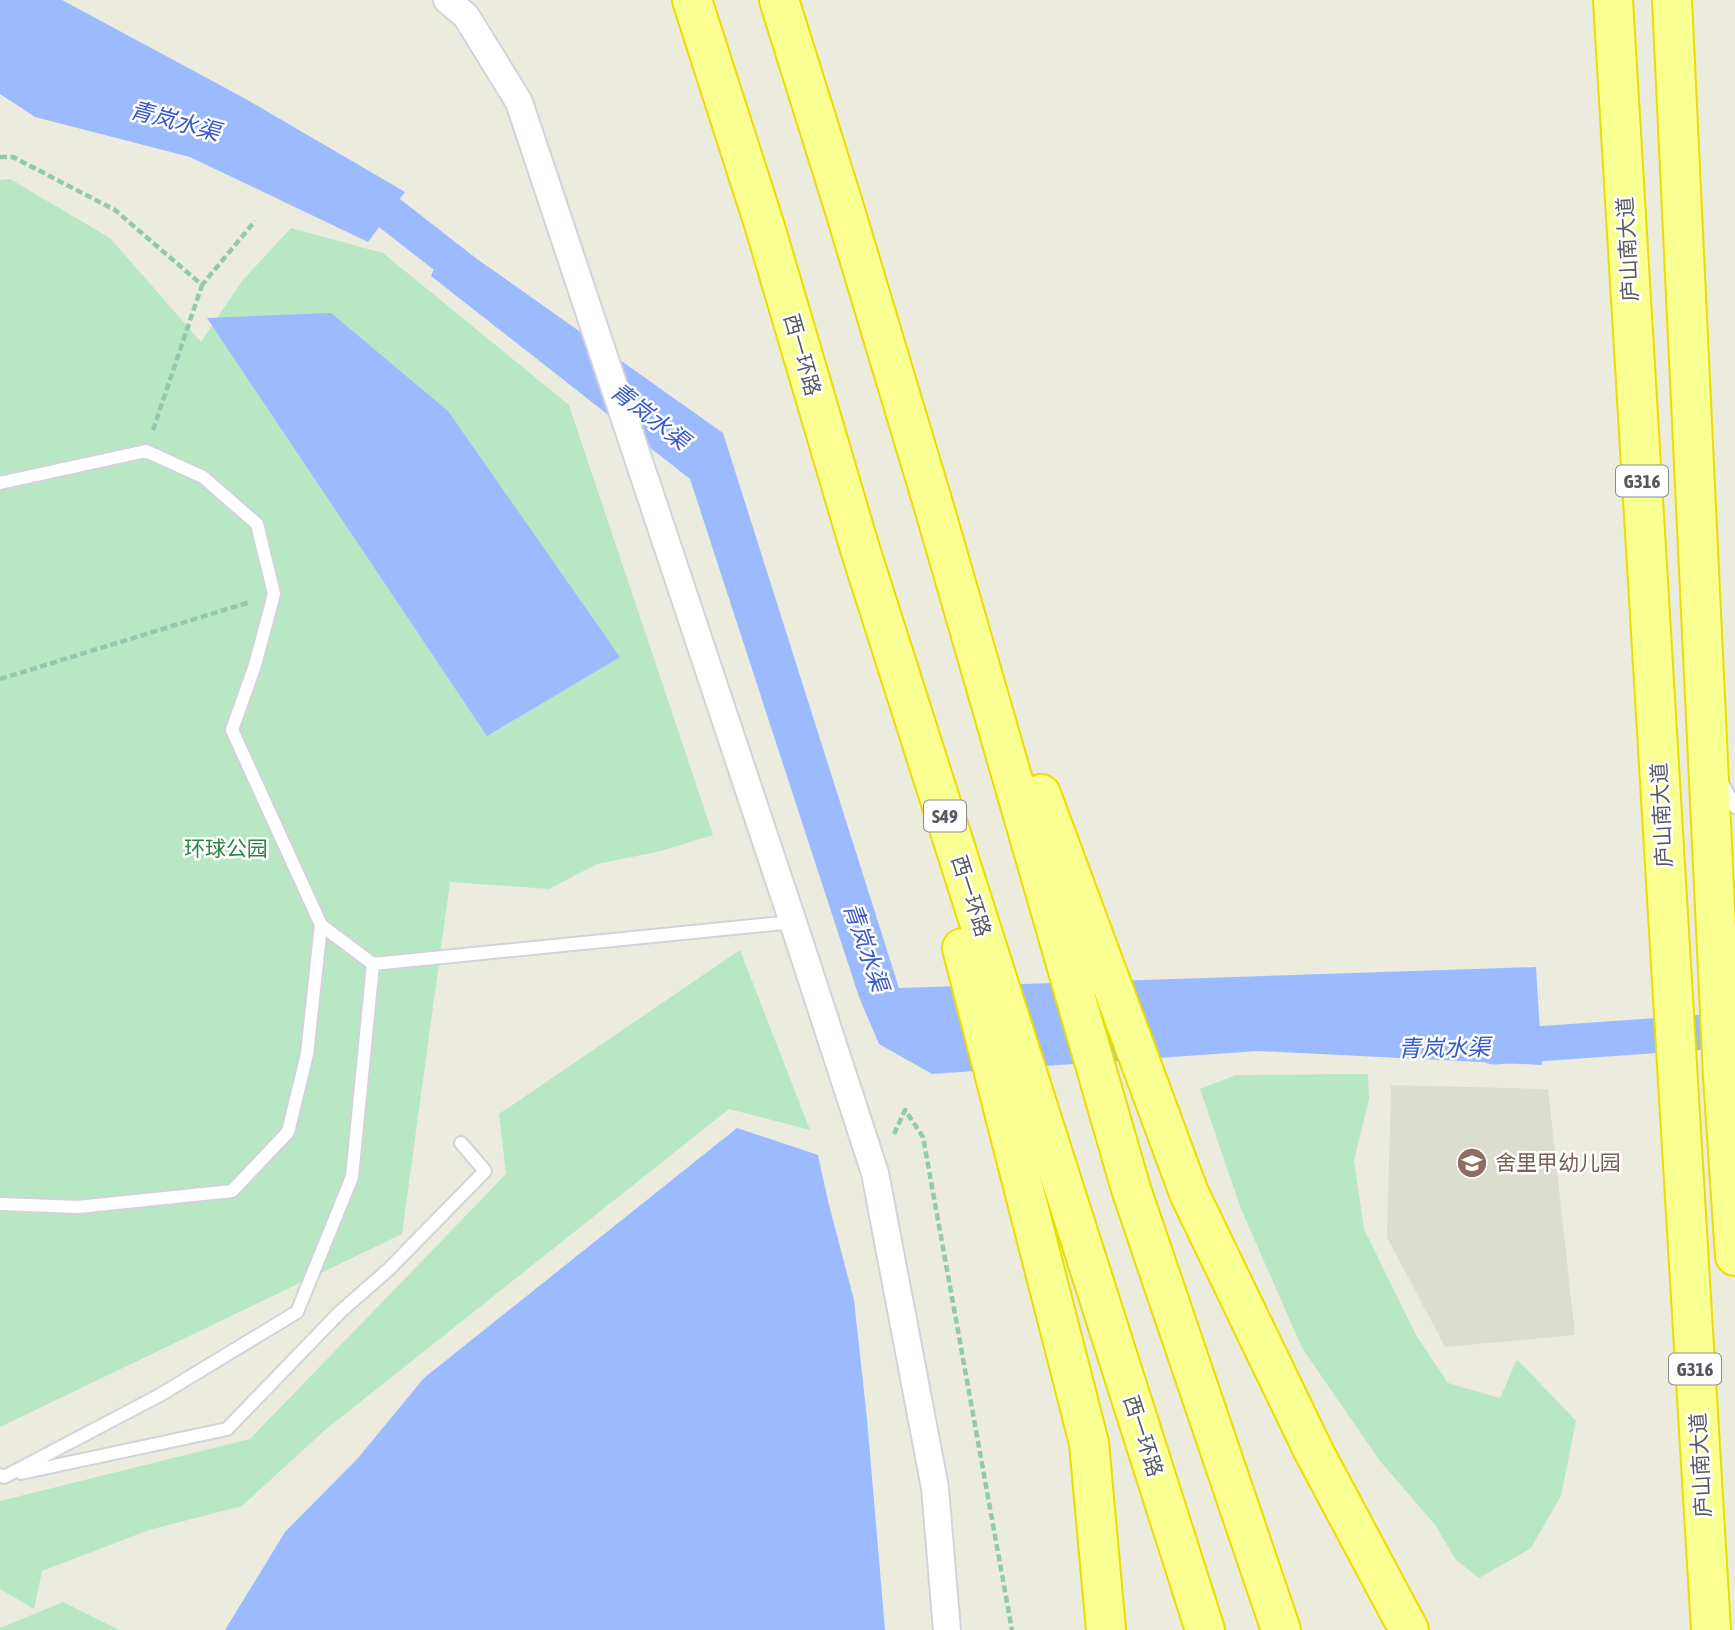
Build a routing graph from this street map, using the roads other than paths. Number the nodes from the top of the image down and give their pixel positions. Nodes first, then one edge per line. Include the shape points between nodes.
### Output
1 (447, 0) edge
2 (665, 0) edge
3 (692, 0) edge
4 (779, 0) edge
5 (796, 0) edge
6 (1613, 0) edge
7 (1672, 0) edge
8 (844, 204) junction
9 (765, 226) junction
10 (0, 483) edge
11 (934, 507) junction
12 (860, 549) junction
13 (1708, 758) junction
14 (1735, 807) edge
15 (782, 922) junction
16 (321, 925) junction
17 (373, 964) junction
18 (461, 1143) dead end
19 (0, 1204) edge
20 (1735, 1256) edge
21 (2, 1476) edge
22 (947, 1630) edge
23 (1106, 1630) edge
24 (1205, 1630) edge
25 (1281, 1630) edge
26 (1409, 1630) edge
27 (1711, 1630) edge

1 - 15 street via 466,16 519,102
2 - 9 highway
3 - 9 highway, 西一环路 / S49
4 - 8 highway
5 - 8 highway
6 - 27 highway, 庐山南大道 / G316
7 - 13 highway, G316
8 - 11 highway
9 - 12 highway, 西一环路 / S49
10 - 16 lane via 146,451 203,477 257,524 274,594 232,730
11 - 25 highway via 1131,1189
11 - 26 highway via 1189,1193 1314,1452
12 - 23 highway via 1089,1443
12 - 24 highway, 西一环路 / S49
13 - 14 lane
13 - 20 highway, G316
15 - 17 lane
15 - 22 street via 875,1173 935,1488
16 - 17 lane
16 - 19 lane via 307,1054 288,1132 232,1191 78,1207
17 - 21 lane via 352,1177 297,1311 160,1395
18 - 21 lane via 485,1171 227,1429

